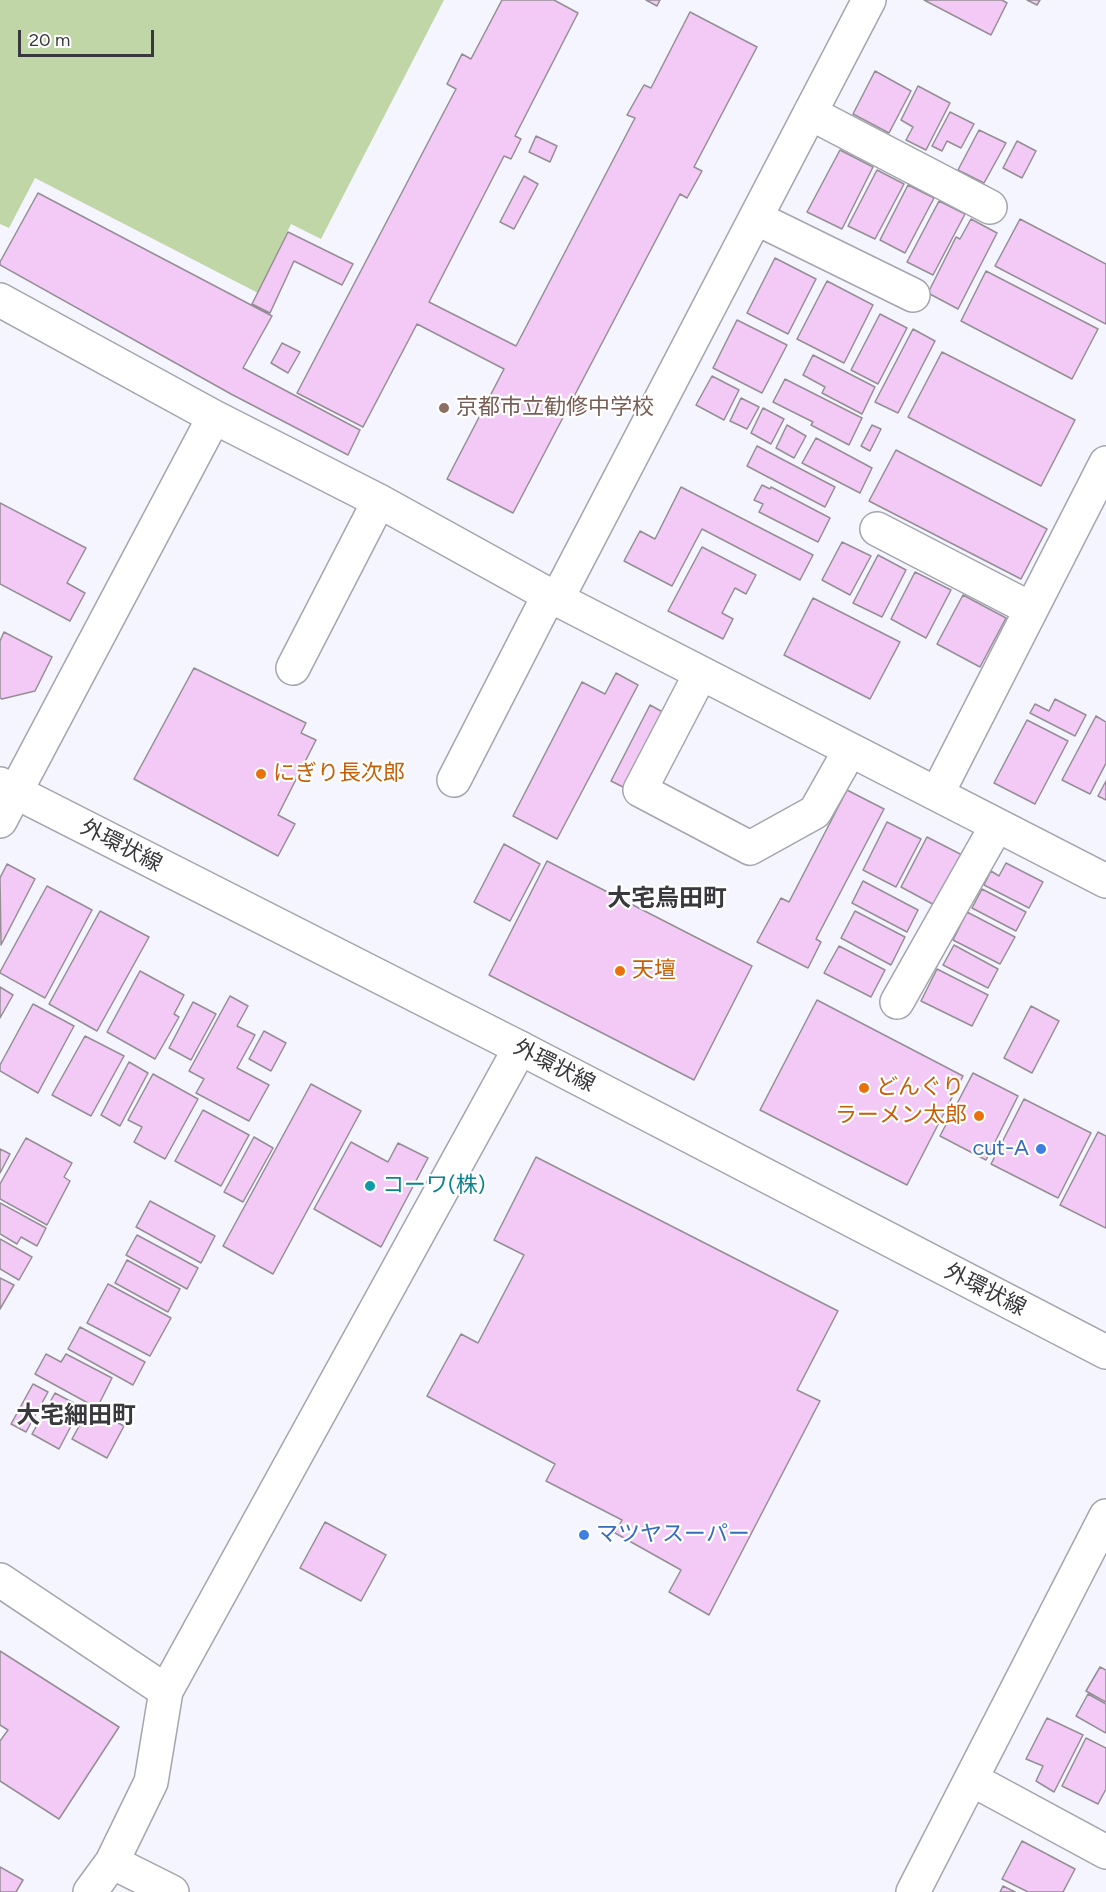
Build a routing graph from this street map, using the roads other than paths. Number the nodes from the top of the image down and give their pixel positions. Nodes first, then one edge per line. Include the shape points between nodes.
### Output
1 (869, 0) edge
2 (810, 113) junction
3 (990, 207) dead end
4 (756, 218) junction
5 (913, 295) dead end
6 (0, 300) edge
7 (214, 417) junction
8 (1106, 463) edge
9 (379, 501) junction
10 (877, 529) dead end
11 (553, 597) junction
12 (1031, 609) junction
13 (293, 668) dead end
14 (701, 673) junction
15 (850, 750) junction
16 (454, 780) dead end
17 (937, 794) junction
18 (5, 799) edge
19 (997, 825) junction
20 (1106, 881) edge
21 (897, 1002) dead end
22 (520, 1048) junction
23 (1106, 1352) edge
24 (1106, 1516) edge
25 (0, 1580) edge
26 (166, 1691) junction
27 (971, 1779) junction
28 (1106, 1852) edge
29 (112, 1862) junction
30 (90, 1892) edge
31 (172, 1892) edge
32 (913, 1892) edge

1 - 2 street
2 - 3 street
2 - 4 street
4 - 5 street
4 - 11 street
6 - 7 street
7 - 9 street
7 - 18 street
8 - 12 street
9 - 11 street
9 - 13 street
10 - 12 street
11 - 14 street
11 - 16 street
12 - 17 street
14 - 15 street
14 - 15 street via 640,790 750,848 815,812
15 - 17 street
17 - 19 street
18 - 22 street, 外環状線
19 - 20 street
19 - 21 street
22 - 23 street, 外環状線
22 - 26 street
24 - 27 street
25 - 26 street
26 - 29 street via 151,1782
27 - 28 street
27 - 32 street
29 - 30 street
29 - 31 street

